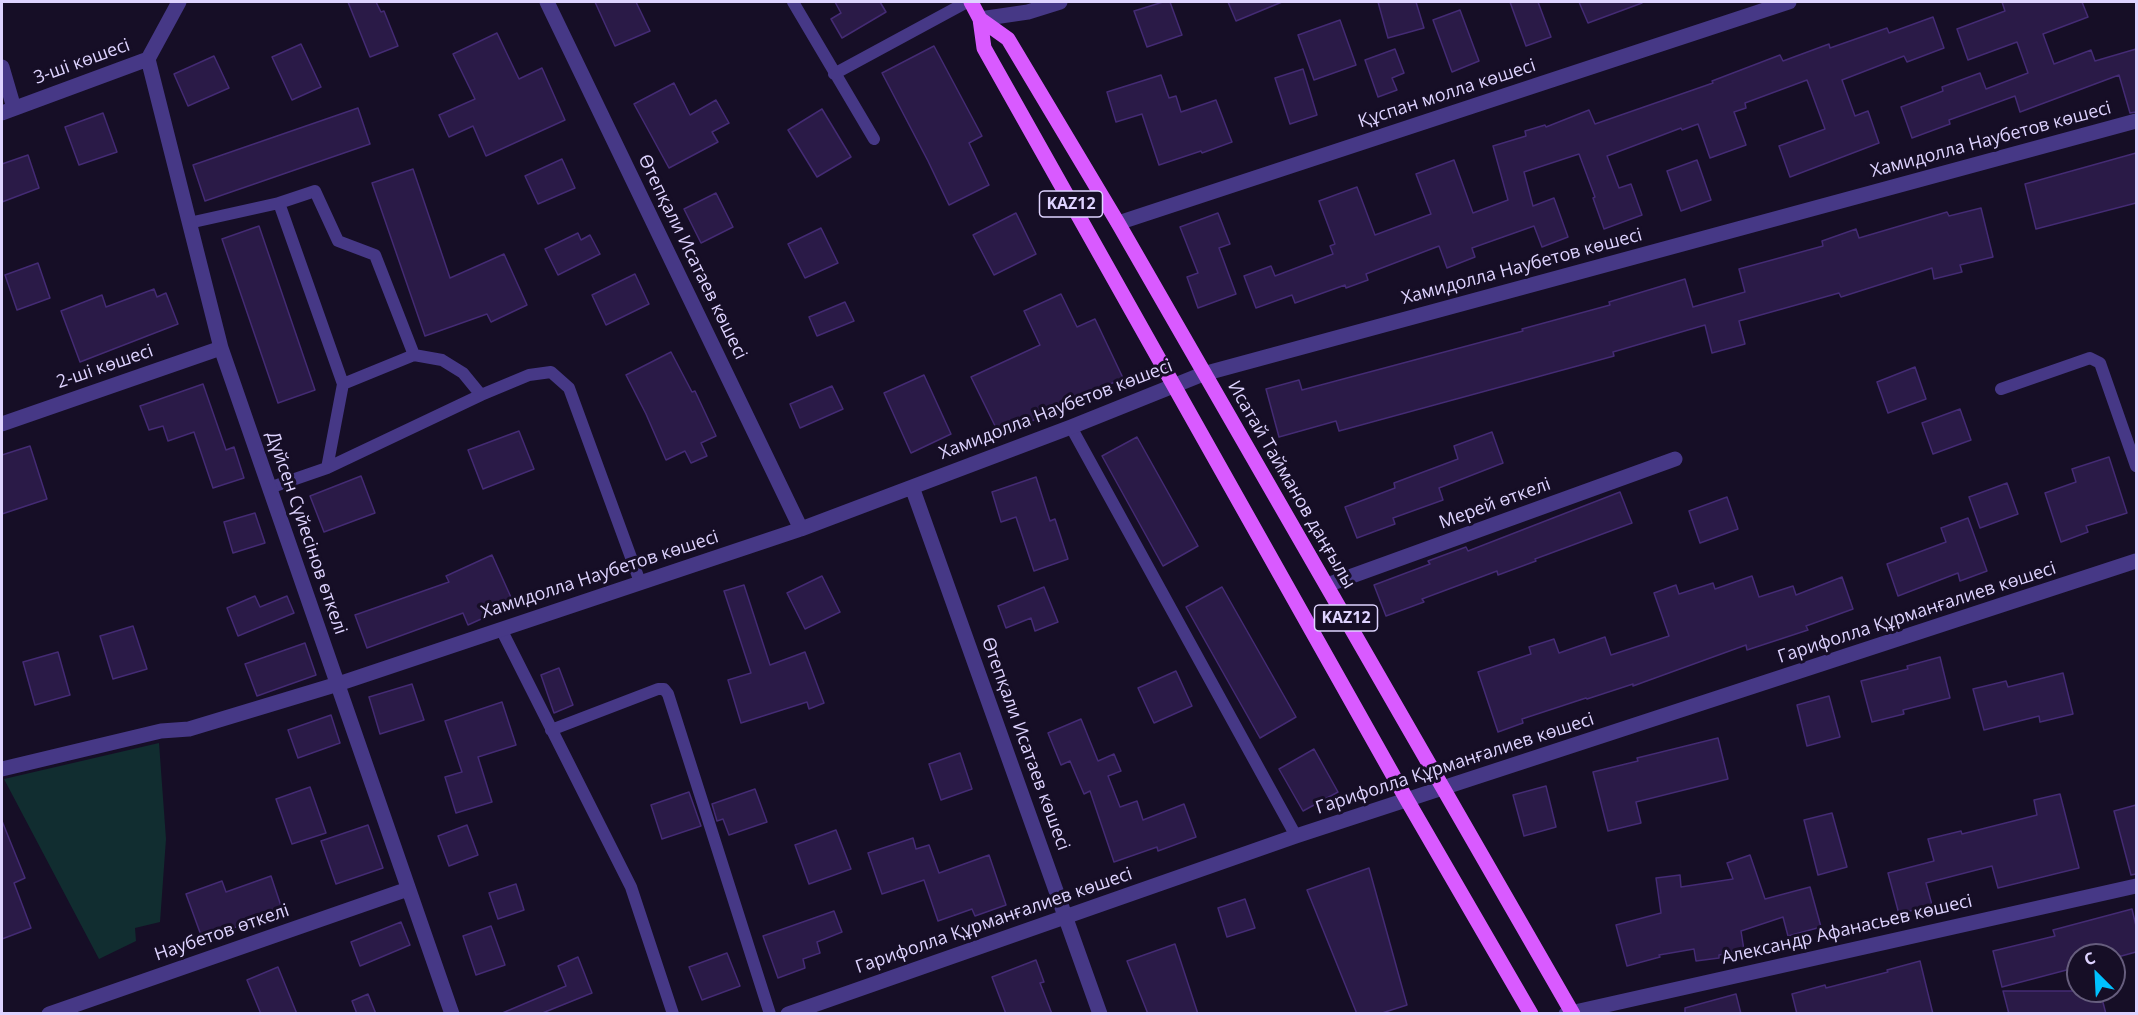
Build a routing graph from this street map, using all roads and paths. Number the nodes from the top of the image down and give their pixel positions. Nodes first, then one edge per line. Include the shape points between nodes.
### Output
1 (179, 2) edge
2 (547, 2) edge
3 (793, 2) edge
4 (969, 2) edge
5 (1060, 2) edge
6 (1789, 2) edge
7 (980, 19) junction
8 (148, 59) junction
9 (2, 67) edge
10 (834, 74) junction
11 (8, 110) edge
12 (2136, 121) edge
13 (874, 139) dead end
14 (279, 203) junction
15 (189, 223) junction
16 (1118, 223) junction
17 (221, 348) junction
18 (414, 355) junction
19 (1203, 374) junction
20 (343, 384) junction
21 (1173, 385) junction
22 (2001, 389) dead end
23 (481, 395) junction
24 (2, 424) edge
25 (1071, 427) junction
26 (1675, 459) dead end
27 (2136, 466) edge
28 (327, 468) junction
29 (912, 487) junction
30 (269, 488) junction
31 (801, 529) junction
32 (2136, 564) edge
33 (640, 582) junction
34 (1328, 585) junction
35 (501, 629) junction
36 (338, 684) junction
37 (551, 730) junction
38 (2, 770) edge
39 (1443, 788) junction
40 (1407, 800) junction
41 (1296, 836) junction
42 (2136, 886) edge
43 (408, 889) junction
44 (1066, 917) junction
45 (1571, 1013) edge
46 (49, 1014) edge
47 (452, 1014) edge
48 (673, 1014) edge
49 (770, 1014) edge
50 (788, 1014) edge
51 (1100, 1014) edge
52 (1531, 1014) edge

1 - 8 street, 3-ші көшесі
2 - 31 street, Өтепқали Исатаев көшесі
3 - 10 lane
4 - 7 main road, Исатай Тайманов даңғылы / KAZ12
4 - 10 lane
5 - 7 street via 1028,12
6 - 16 street, Құспан молла көшесі
7 - 16 main road, Исатай Тайманов даңғылы / KAZ12 via 1008,39
7 - 21 main road, Исатай Тайманов даңғылы / KAZ12 via 984,48
8 - 11 street, 3-ші көшесі
8 - 15 street, Дүйсен Сүйесінов өткелі
9 - 11 street
10 - 13 lane
12 - 19 street, Хамидолла Наубетов көшесі
14 - 15 lane
14 - 18 lane via 315,191 338,241 375,255
14 - 20 lane
15 - 17 street, Дүйсен Сүйесінов өткелі
16 - 19 main road, Исатай Тайманов даңғылы / KAZ12
17 - 24 street, 2-ші көшесі
17 - 30 street, Дүйсен Сүйесінов өткелі
18 - 20 lane
18 - 23 lane via 442,360 463,373
19 - 21 street, Хамидолла Наубетов көшесі
19 - 34 main road, Исатай Тайманов даңғылы / KAZ12
20 - 28 lane
21 - 25 street, Хамидолла Наубетов көшесі
21 - 40 main road, Исатай Тайманов даңғылы / KAZ12
22 - 27 lane via 2090,358 2100,363
23 - 28 lane
23 - 33 lane via 529,375 551,372 569,388
25 - 29 street, Хамидолла Наубетов көшесі
25 - 41 lane
26 - 34 street, Мерей өткелі
28 - 30 lane
29 - 31 street, Хамидолла Наубетов көшесі
29 - 44 street, Өтепқали Исатаев көшесі
30 - 36 street, Дүйсен Сүйесінов өткелі
31 - 33 street, Хамидолла Наубетов көшесі
32 - 39 street, Гарифолла Құрманғалиев көшесі
33 - 35 street, Хамидолла Наубетов көшесі
34 - 39 main road, Исатай Тайманов даңғылы / KAZ12
35 - 36 street, Хамидолла Наубетов көшесі
35 - 37 lane
36 - 38 street, Хамидолла Наубетов көшесі via 189,729 160,731
36 - 43 street, Дүйсен Сүйесінов өткелі
37 - 48 lane via 631,886
37 - 49 lane via 658,689 668,694
39 - 40 street, Гарифолла Құрманғалиев көшесі
39 - 45 main road, Исатай Тайманов даңғылы / KAZ12
40 - 41 street, Гарифолла Құрманғалиев көшесі
40 - 52 main road, Исатай Тайманов даңғылы / KAZ12
41 - 44 street, Гарифолла Құрманғалиев көшесі
42 - 45 street, Александр Афанасьев көшесі
43 - 46 street, Наубетов өткелі
43 - 47 street, Дүйсен Сүйесінов өткелі
44 - 50 street, Гарифолла Құрманғалиев көшесі
44 - 51 street, Өтепқали Исатаев көшесі

